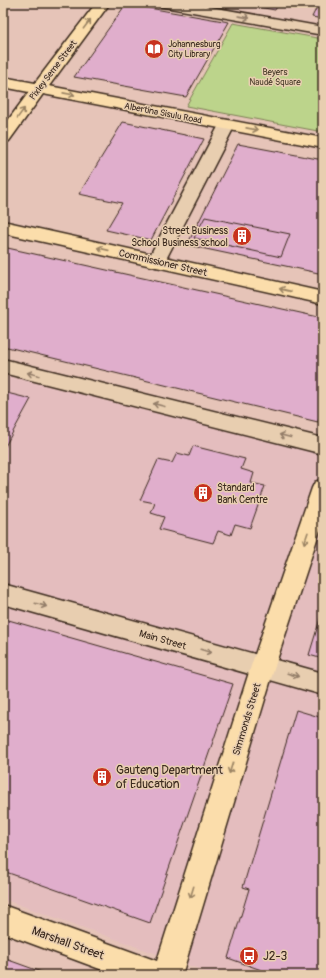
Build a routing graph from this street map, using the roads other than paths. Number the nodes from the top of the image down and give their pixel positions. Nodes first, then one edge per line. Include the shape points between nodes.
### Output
1 (103, 3) edge
2 (164, 3) edge
3 (323, 31) edge
4 (3, 82) edge
5 (39, 89) junction
6 (227, 125) junction
7 (3, 138) edge
8 (323, 143) edge
9 (3, 227) edge
10 (156, 261) junction
11 (323, 298) edge
12 (3, 366) edge
13 (323, 446) edge
14 (323, 488) edge
15 (3, 594) edge
16 (263, 666) junction
17 (323, 684) edge
18 (3, 919) edge
19 (156, 975) edge
20 (167, 975) edge

5 -> 1 main road, Pixley Seme Street
2 -> 3 street
4 - 5 main road, Albertina Sisulu Road
5 -> 6 main road, Albertina Sisulu Road
7 -> 5 main road, Pixley Seme Street
6 -> 8 main road, Albertina Sisulu Road
6 - 10 street
10 -> 9 main road, Commissioner Street
11 -> 10 main road, Commissioner Street
13 -> 12 street
14 -> 16 main road, Simmonds Street
15 -> 16 street, Main Street
16 -> 17 street, Main Street
16 -> 20 main road, Simmonds Street
18 - 19 main road, Marshall Street

